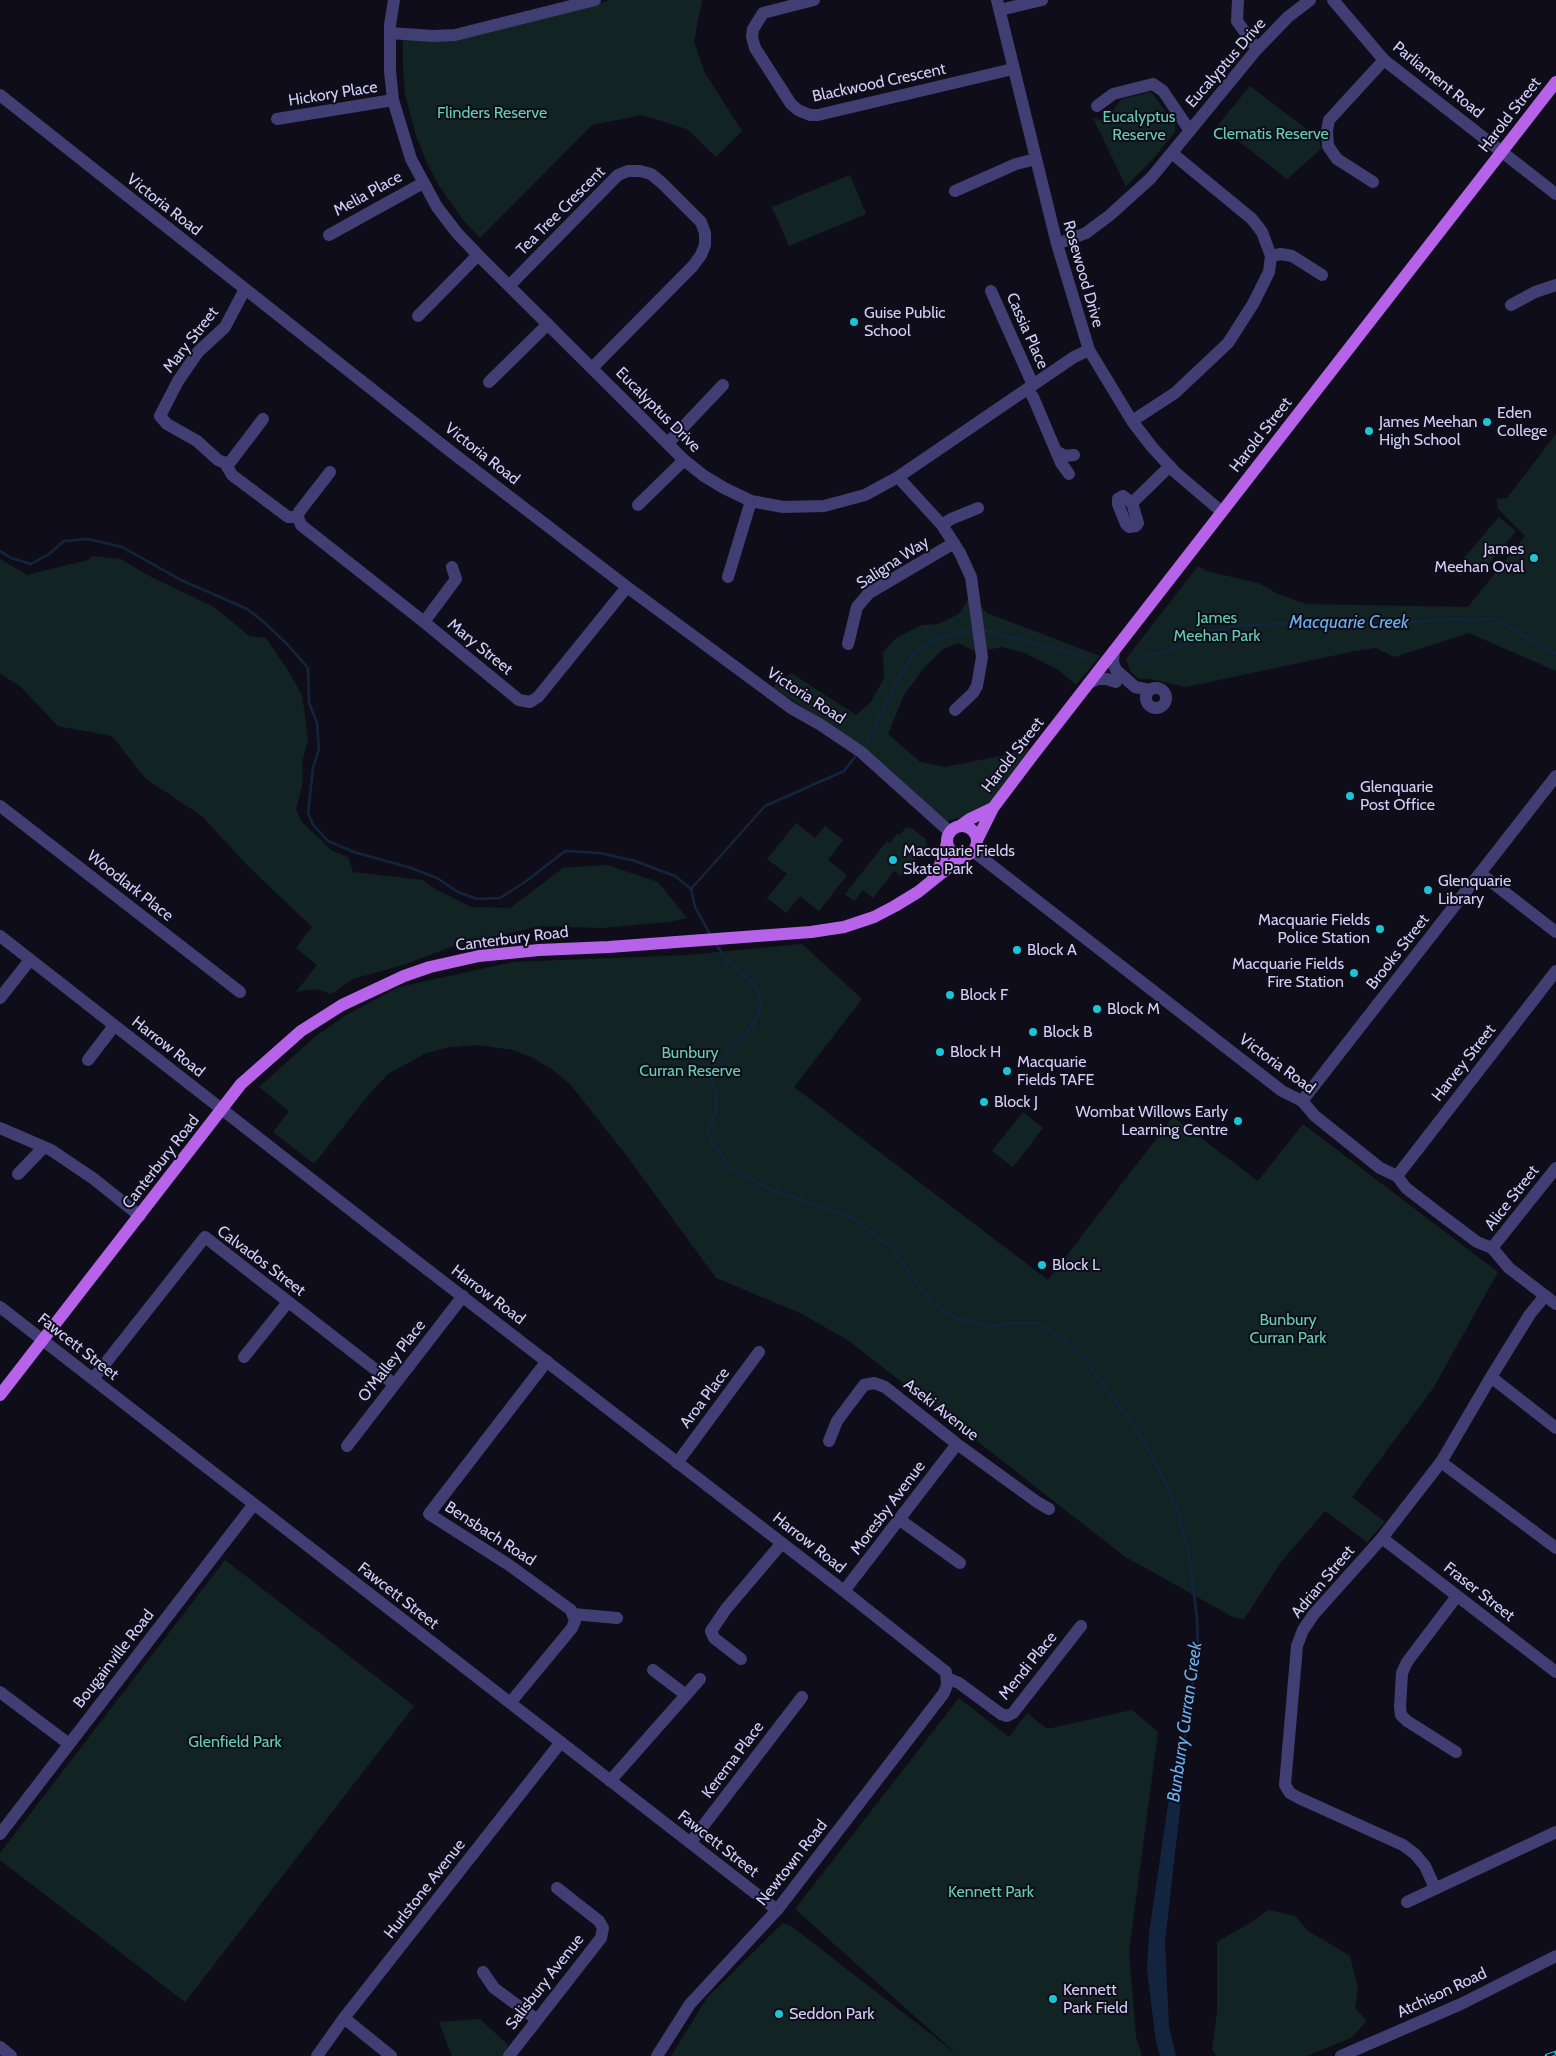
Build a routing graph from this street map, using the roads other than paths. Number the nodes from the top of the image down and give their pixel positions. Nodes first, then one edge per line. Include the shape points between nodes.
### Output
1 (394, 0) edge
2 (595, 0) edge
3 (814, 0) edge
4 (1042, 0) edge
5 (1238, 0) edge
6 (1310, 0) edge
7 (1333, 0) edge
8 (998, 5) edge
9 (390, 33) junction
10 (1257, 49) junction
11 (1384, 60) junction
12 (1013, 69) junction
13 (1556, 82) edge
14 (0, 95) edge
15 (394, 100) junction
16 (1097, 106) dead end
17 (277, 119) dead end
18 (1190, 131) junction
19 (1502, 151) junction
20 (1173, 154) junction
21 (1036, 159) junction
22 (1373, 182) dead end
23 (422, 183) junction
24 (955, 191) dead end
25 (1556, 194) edge
26 (329, 235) dead end
27 (1058, 244) junction
28 (478, 255) junction
29 (1271, 256) junction
30 (1322, 275) dead end
31 (1556, 285) edge
32 (509, 286) junction
33 (245, 289) junction
34 (991, 291) dead end
35 (1511, 305) dead end
36 (418, 316) dead end
37 (548, 324) junction
38 (1089, 350) junction
39 (592, 368) junction
40 (489, 382) dead end
41 (723, 385) dead end
42 (1030, 387) junction
43 (264, 420) dead end
44 (1132, 421) junction
45 (668, 443) junction
46 (1056, 451) junction
47 (1074, 455) dead end
48 (684, 460) junction
49 (225, 463) junction
50 (1170, 466) junction
51 (330, 472) dead end
52 (1069, 474) dead end
53 (898, 476) junction
54 (751, 501) junction
55 (1132, 503) dead end
56 (638, 505) dead end
57 (978, 508) dead end
58 (1222, 512) junction
59 (298, 515) junction
60 (942, 525) junction
61 (954, 543) junction
62 (452, 568) dead end
63 (728, 577) dead end
64 (627, 587) junction
65 (424, 622) junction
66 (848, 644) dead end
67 (1114, 651) junction
68 (1103, 665) junction
69 (1116, 676) junction
70 (1089, 683) junction
71 (1150, 690) junction
72 (1147, 703) junction
73 (955, 710) dead end
74 (1556, 776) edge
75 (0, 806) edge
76 (993, 808) junction
77 (952, 833) junction
78 (971, 849) junction
79 (1480, 873) junction
80 (932, 880) junction
81 (1556, 932) edge
82 (0, 936) edge
83 (30, 960) junction
84 (1556, 971) edge
85 (240, 992) dead end
86 (0, 998) edge
87 (114, 1026) junction
88 (88, 1060) dead end
89 (1302, 1101) junction
90 (221, 1109) junction
91 (0, 1128) edge
92 (44, 1147) junction
93 (1556, 1168) edge
94 (18, 1174) dead end
95 (1397, 1176) junction
96 (140, 1216) junction
97 (1492, 1248) junction
98 (462, 1296) junction
99 (1545, 1296) junction
100 (288, 1302) junction
101 (1556, 1304) edge
102 (0, 1307) edge
103 (42, 1340) junction
104 (759, 1352) dead end
105 (244, 1357) dead end
106 (546, 1361) junction
107 (1491, 1377) junction
108 (93, 1380) junction
109 (394, 1384) junction
110 (0, 1395) edge
111 (1556, 1428) edge
112 (829, 1441) dead end
113 (957, 1444) junction
114 (347, 1446) dead end
115 (677, 1462) junction
116 (1441, 1462) junction
117 (254, 1504) junction
118 (1049, 1509) dead end
119 (900, 1520) junction
120 (1382, 1538) junction
121 (782, 1543) junction
122 (1556, 1548) edge
123 (960, 1563) dead end
124 (844, 1591) junction
125 (1457, 1596) junction
126 (573, 1614) junction
127 (617, 1618) dead end
128 (1081, 1626) dead end
129 (741, 1659) dead end
130 (653, 1670) dead end
131 (1556, 1672) edge
132 (700, 1679) dead end
133 (947, 1682) junction
134 (0, 1692) edge
135 (686, 1695) junction
136 (802, 1697) dead end
137 (510, 1702) junction
138 (561, 1742) junction
139 (69, 1744) junction
140 (1456, 1752) dead end
141 (610, 1781) junction
142 (1556, 1832) edge
143 (0, 1834) edge
144 (690, 1843) junction
145 (558, 1888) dead end
146 (1435, 1888) junction
147 (1407, 1902) dead end
148 (776, 1910) junction
149 (1556, 1956) edge
150 (483, 1972) dead end
151 (344, 2018) junction
152 (536, 2019) junction
153 (0, 2047) edge
154 (11, 2056) edge
155 (317, 2056) edge
156 (391, 2056) edge
157 (509, 2056) edge
158 (657, 2056) edge
159 (1341, 2056) edge

1 - 9 street, Eucalyptus Drive
2 - 9 street via 455,35
3 - 12 street, Blackwood Crescent via 763,13 753,29 752,38 755,48 791,104 810,115
4 - 8 street
5 - 10 street via 1236,21
6 - 10 street, Eucalyptus Drive
7 - 11 street, Parliament Road
8 - 12 street, Rosewood Drive
9 - 15 street, Eucalyptus Drive
10 - 18 street, Eucalyptus Drive
11 - 19 street, Parliament Road
11 - 22 street via 1329,120 1327,131 1328,146 1337,159
12 - 21 street, Rosewood Drive
13 - 19 main road, Harold Street
14 - 33 street, Victoria Road
15 - 17 street, Hickory Place
15 - 23 street, Eucalyptus Drive via 408,150
16 - 18 street via 1113,94 1153,84 1163,91
18 - 20 street, Eucalyptus Drive
19 - 25 street, Parliament Road
19 - 58 main road, Harold Street
20 - 27 street, Eucalyptus Drive via 1152,178 1110,215 1086,232
20 - 29 street via 1252,219 1262,232
21 - 24 street via 1016,164
21 - 27 street, Rosewood Drive
23 - 26 street, Melia Place
23 - 28 street, Eucalyptus Drive via 457,233
27 - 38 street, Rosewood Drive
28 - 32 street, Eucalyptus Drive
28 - 36 street
29 - 30 street via 1292,256
29 - 44 street via 1269,272 1228,343 1175,393
31 - 35 street
32 - 37 street, Eucalyptus Drive
32 - 39 street, Tea Tree Crescent via 618,176 628,171 640,171 651,174 662,183 701,222 705,245 693,266
33 - 49 street, Mary Street via 225,327 198,352 160,416 166,424 197,441
33 - 64 street, Victoria Road
34 - 42 street, Cassia Place
37 - 39 street, Eucalyptus Drive
37 - 40 street
38 - 42 street, Eucalyptus Drive
38 - 44 street, Rosewood Drive
39 - 45 street, Eucalyptus Drive
41 - 45 street
42 - 46 street, Cassia Place
42 - 53 street, Eucalyptus Drive
43 - 49 street via 231,461
44 - 50 street, Rosewood Drive
45 - 48 street, Eucalyptus Drive
46 - 47 street via 1065,456
46 - 52 street, Cassia Place
48 - 54 street, Eucalyptus Drive via 704,476
48 - 56 street
49 - 59 street, Mary Street via 232,475 288,517
50 - 55 street
50 - 58 street, Rosewood Drive
51 - 59 street
53 - 54 street, Eucalyptus Drive via 865,495 824,506 783,507
53 - 60 street
54 - 63 street
57 - 60 street
58 - 67 main road, Harold Street
59 - 65 street, Mary Street via 301,525
60 - 61 street
61 - 66 street, Saligna Way via 870,593 857,607
61 - 73 street via 971,577 982,657 977,686
62 - 65 street via 456,579
64 - 65 street, Mary Street via 538,697 530,702 519,700
64 - 77 street, Victoria Road via 791,708 861,752
67 - 68 main road, Harold Street
67 - 69 street
68 - 69 street
68 - 70 main road, Harold Street
69 - 70 street
69 - 71 street via 1135,687
69 - 72 street
70 - 76 main road, Harold Street
71 - 72 street via 1146,696
71 - 72 street via 1160,689 1166,699 1156,708
74 - 79 street, Brooks Street
75 - 85 street, Woodlark Place
76 - 77 main road, Harold Street via 970,819
76 - 78 main road, Harold Street
77 - 78 main road via 972,830
77 - 78 main road via 952,853
77 - 80 main road, Canterbury Road
78 - 80 main road, Canterbury Road
78 - 89 street, Victoria Road via 1282,1091
79 - 81 street
79 - 89 street, Brooks Street
80 - 90 main road, Canterbury Road via 918,892 874,916 811,932 539,950 479,956 430,967 342,1005 301,1031 249,1075
82 - 83 street, Harrow Road
83 - 86 street
83 - 87 street, Harrow Road
84 - 95 street, Harvey Street
87 - 88 street
87 - 90 street, Harrow Road
89 - 95 street, Victoria Road via 1321,1121 1380,1168
90 - 96 main road, Canterbury Road
90 - 98 street, Harrow Road
91 - 92 street
92 - 94 street
92 - 96 street via 94,1179
93 - 97 street, Alice Street
95 - 97 street, Victoria Road via 1406,1188 1473,1238
96 - 103 main road, Canterbury Road
97 - 99 street, Victoria Road via 1509,1268
98 - 106 street, Harrow Road
98 - 109 street, O'Malley Place
99 - 101 street, Victoria Road
99 - 107 street, Adrian Street
100 - 105 street
100 - 108 street, Calvados Street via 205,1237
100 - 109 street, Calvados Street
102 - 103 street, Fawcett Street
103 - 108 street, Fawcett Street
103 - 110 main road, Canterbury Road
104 - 115 street, Aroa Place
106 - 115 street, Harrow Road
106 - 126 street, Bensbach Road via 429,1514 566,1604
107 - 111 street
107 - 116 street, Adrian Street
108 - 117 street, Fawcett Street
109 - 114 street, O'Malley Place
112 - 113 street, Aseki Avenue via 837,1421 864,1385 874,1383 885,1386
113 - 118 street, Aseki Avenue
113 - 119 street, Moresby Avenue
115 - 121 street, Harrow Road
116 - 120 street, Adrian Street
116 - 122 street
117 - 137 street, Fawcett Street
117 - 139 street, Bougainville Road
119 - 123 street
119 - 124 street, Moresby Avenue
120 - 125 street, Fraser Street
120 - 146 street, Adrian Street via 1303,1630 1297,1646 1286,1785 1290,1793 1299,1798 1403,1844 1425,1866
121 - 124 street, Harrow Road
121 - 129 street via 732,1601 711,1632
124 - 133 street, Harrow Road via 940,1666 946,1672
125 - 131 street, Fraser Street
125 - 140 street via 1407,1662 1402,1673 1400,1707 1401,1716 1407,1721
126 - 127 street
126 - 137 street via 572,1628
128 - 133 street, Mendi Place via 1014,1713 1007,1716 959,1684
130 - 135 street
132 - 135 street
133 - 148 street, Newtown Road via 944,1693
134 - 139 street
135 - 141 street
136 - 144 street, Kerema Place
137 - 138 street, Fawcett Street
138 - 141 street, Fawcett Street
138 - 151 street, Hurlstone Avenue
139 - 143 street, Bougainville Road
141 - 144 street, Fawcett Street
142 - 146 street
144 - 148 street, Fawcett Street
145 - 152 street, Salisbury Avenue via 600,1921 604,1928 601,1938
146 - 147 street
148 - 158 street, Newtown Road via 690,2004
149 - 159 street, Atchison Road via 1461,2004
150 - 152 street via 494,1988
151 - 155 street, Hurlstone Avenue
151 - 156 street
152 - 157 street, Salisbury Avenue
153 - 154 street

